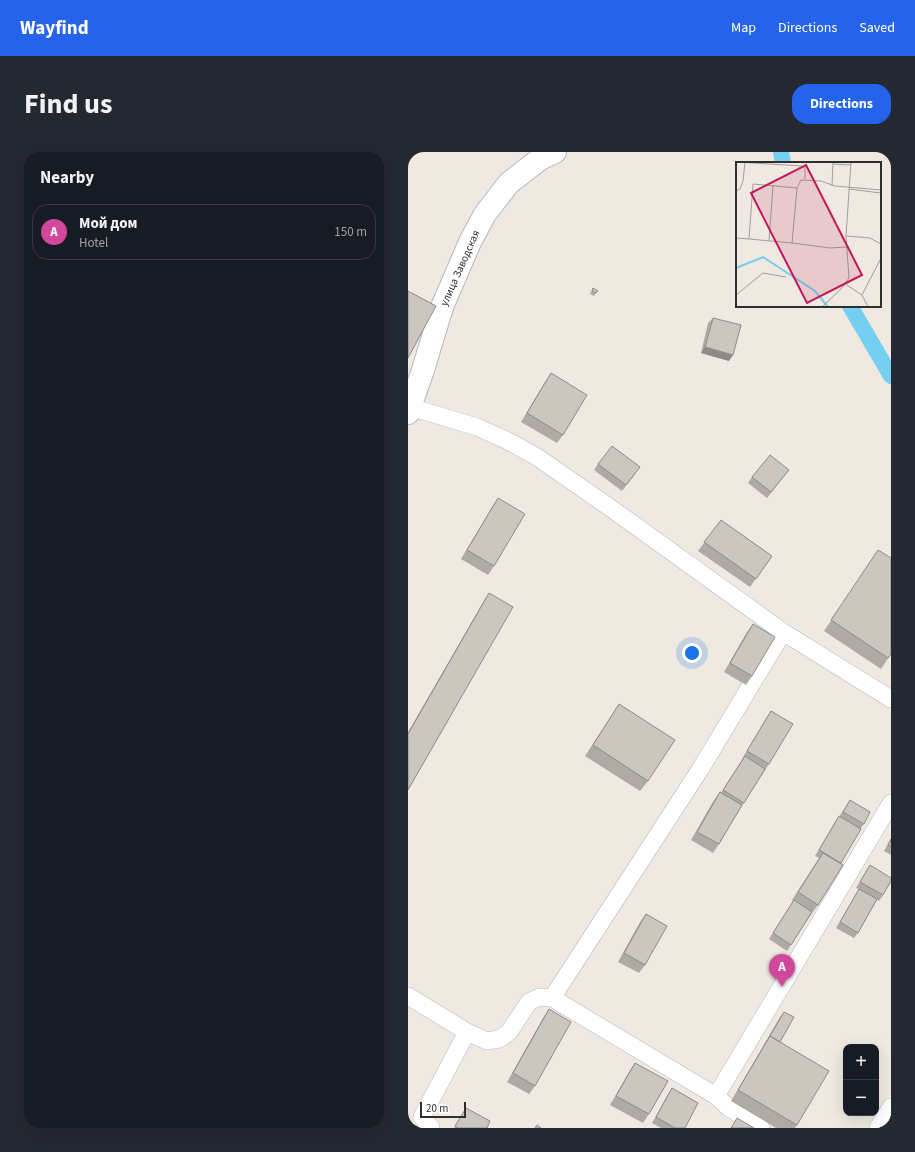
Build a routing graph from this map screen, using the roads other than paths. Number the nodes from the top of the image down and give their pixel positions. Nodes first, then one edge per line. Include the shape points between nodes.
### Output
1 (555, 152) edge
2 (409, 410) edge
3 (783, 632) junction
4 (891, 699) edge
5 (891, 803) edge
6 (408, 996) edge
7 (552, 998) junction
8 (467, 1032) junction
9 (716, 1096) junction
10 (891, 1107) edge
11 (423, 1124) edge
12 (761, 1128) edge
13 (878, 1128) edge

1 - 2 main road, улица Заводская via 540,159 509,183 486,214 470,242 442,307
2 - 3 street via 477,427 537,457
3 - 4 street
3 - 7 street via 701,768
5 - 9 street
6 - 8 street
7 - 8 street via 539,997 529,1002 509,1032 499,1039 487,1041
7 - 9 street
8 - 11 street
9 - 12 street via 728,1107
10 - 13 street

